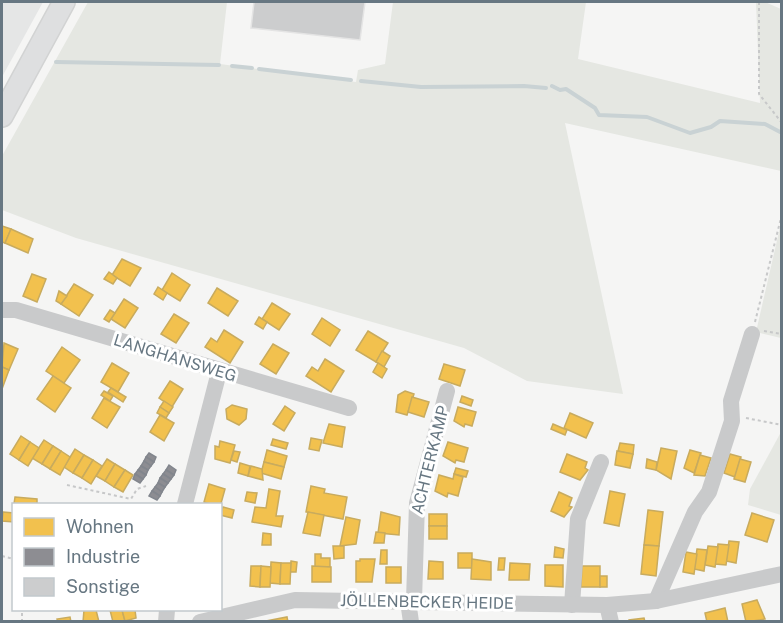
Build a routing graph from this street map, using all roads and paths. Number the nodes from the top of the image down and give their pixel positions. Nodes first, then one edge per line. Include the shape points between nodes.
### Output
1 (64, 2) edge
2 (759, 2) edge
3 (2, 116) edge
4 (782, 123) edge
5 (782, 214) edge
6 (2, 310) edge
7 (753, 331) junction
8 (782, 334) edge
9 (219, 372) junction
10 (447, 392) dead end
11 (349, 408) dead end
12 (733, 415) junction
13 (782, 425) edge
14 (601, 462) dead end
15 (67, 485) dead end
16 (146, 486) dead end
17 (185, 503) edge
18 (782, 574) edge
19 (411, 601) junction
20 (656, 601) junction
21 (572, 604) junction
22 (607, 605) junction
23 (200, 621) edge
24 (411, 621) edge
25 (611, 621) edge

1 - 3 main road
2 - 4 path via 759,94
5 - 7 path
6 - 9 street, LANGHANSWEG via 16,310
7 - 8 path
7 - 12 street via 731,401
9 - 11 street, LANGHANSWEG
9 - 17 street
10 - 19 street, ACHTERKAMP via 417,503
12 - 13 path
12 - 20 street via 710,492 695,512
14 - 21 street via 578,519
15 - 16 path via 131,500 137,489
18 - 20 street, JÖLLENBECKER HEIDE
19 - 21 street, JÖLLENBECKER HEIDE
19 - 23 street, JÖLLENBECKER HEIDE via 295,600
19 - 24 street, ACHTERKAMP
20 - 22 street, JÖLLENBECKER HEIDE
21 - 22 street, JÖLLENBECKER HEIDE
22 - 25 street

